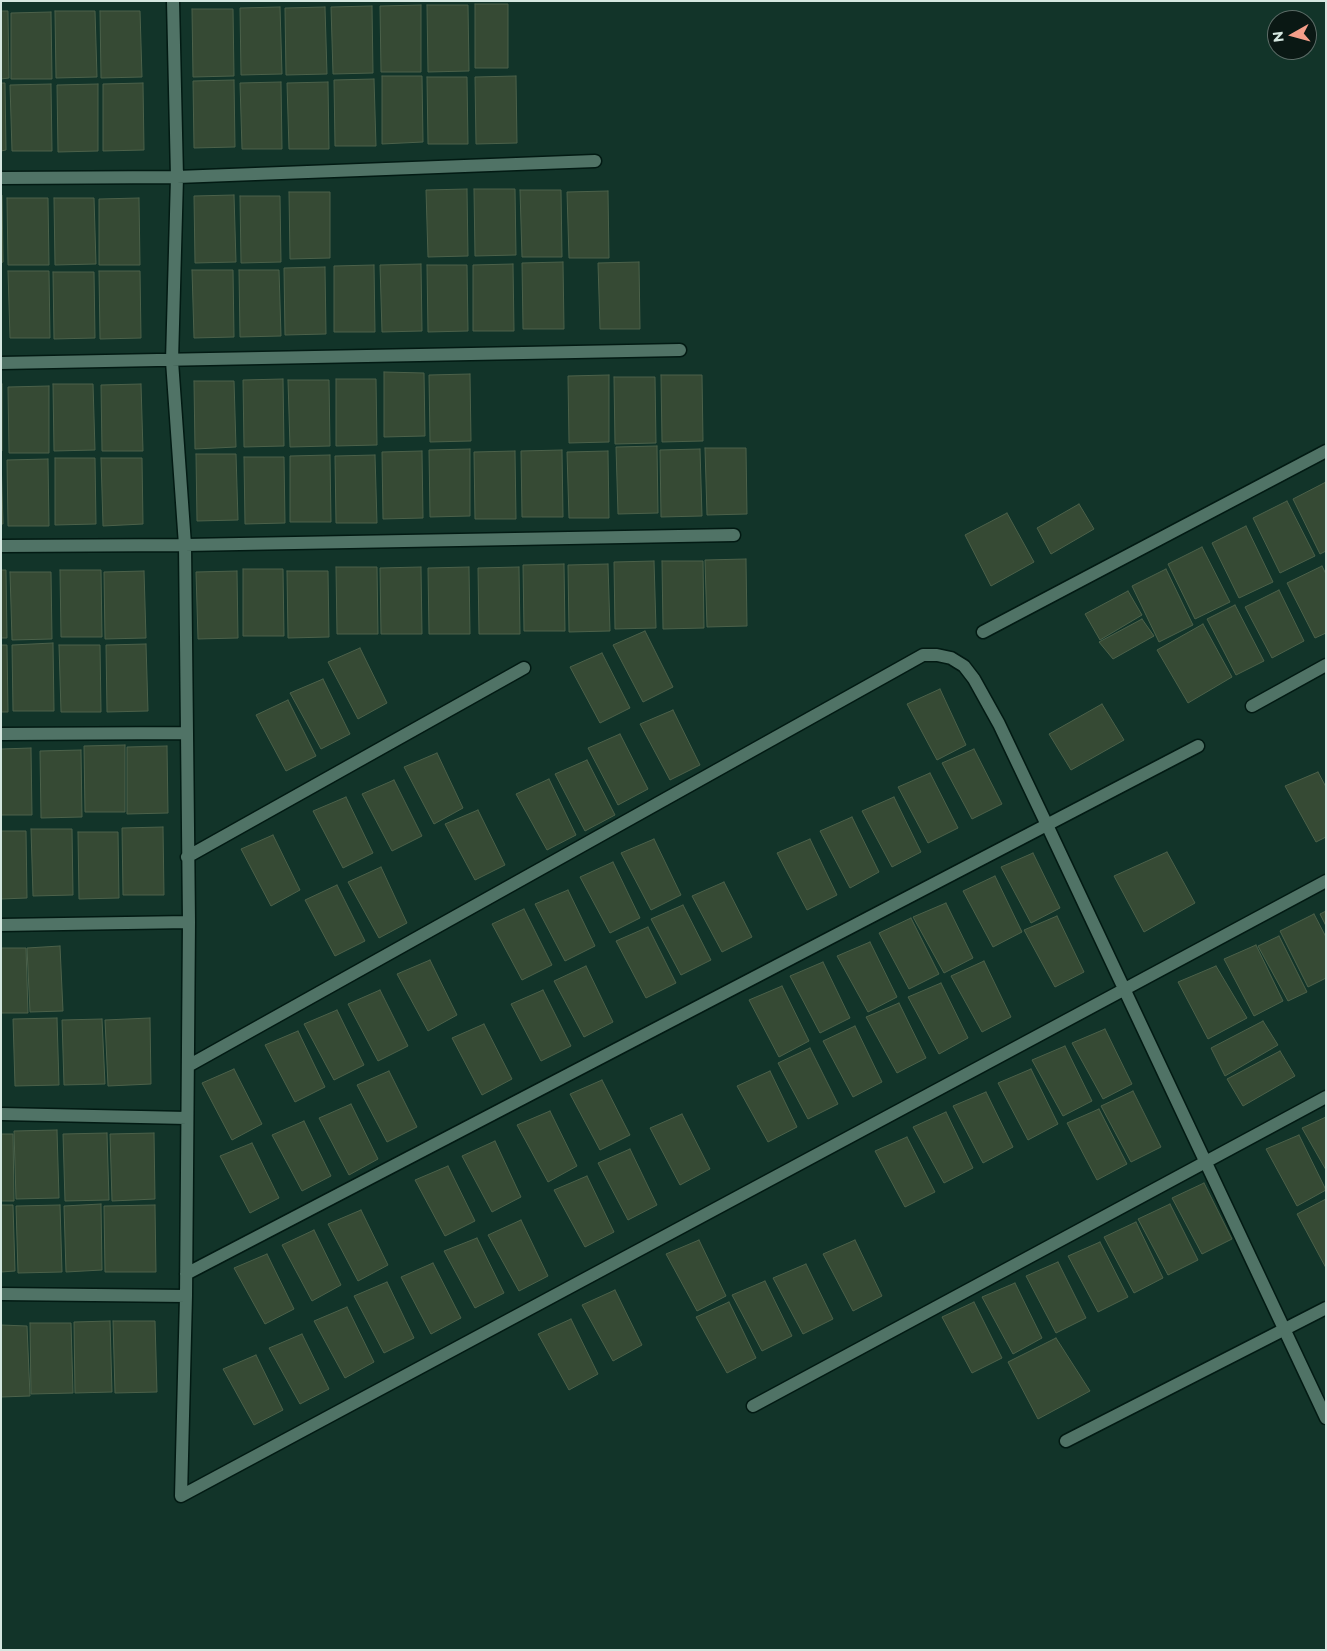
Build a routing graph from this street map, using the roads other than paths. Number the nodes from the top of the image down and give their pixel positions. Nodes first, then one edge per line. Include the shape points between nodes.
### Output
1 (173, 1) edge
2 (596, 161) dead end
3 (177, 177) junction
4 (1, 178) edge
5 (680, 350) dead end
6 (172, 360) junction
7 (1, 363) edge
8 (1326, 451) edge
9 (734, 535) dead end
10 (186, 545) junction
11 (1, 546) edge
12 (983, 632) dead end
13 (1326, 665) edge
14 (524, 668) dead end
15 (1252, 706) dead end
16 (187, 733) junction
17 (1, 734) edge
18 (1198, 746) dead end
19 (1047, 825) junction
20 (187, 857) junction
21 (1326, 881) edge
22 (188, 922) junction
23 (1, 925) edge
24 (1124, 989) junction
25 (188, 1066) junction
26 (1326, 1097) edge
27 (1, 1114) edge
28 (187, 1118) junction
29 (1206, 1162) junction
30 (186, 1274) junction
31 (1, 1294) edge
32 (186, 1296) junction
33 (1326, 1308) edge
34 (1284, 1329) junction
35 (753, 1406) dead end
36 (1326, 1418) edge
37 (1066, 1441) dead end

1 - 3 street
2 - 3 street
3 - 4 street
3 - 6 street
5 - 6 street
6 - 7 street
6 - 10 street
8 - 12 street
9 - 10 street
10 - 11 street
10 - 16 street
13 - 15 street
14 - 20 street
16 - 17 street
16 - 20 street
18 - 19 street
19 - 24 street
19 - 25 street via 974,678 951,658 923,655
19 - 30 street
20 - 22 street
21 - 24 street
22 - 23 street
22 - 25 street
24 - 29 street
24 - 32 street via 181,1496
25 - 28 street
26 - 29 street
27 - 28 street
28 - 30 street
29 - 34 street
29 - 35 street
30 - 32 street
31 - 32 street
33 - 34 street
34 - 36 street
34 - 37 street

